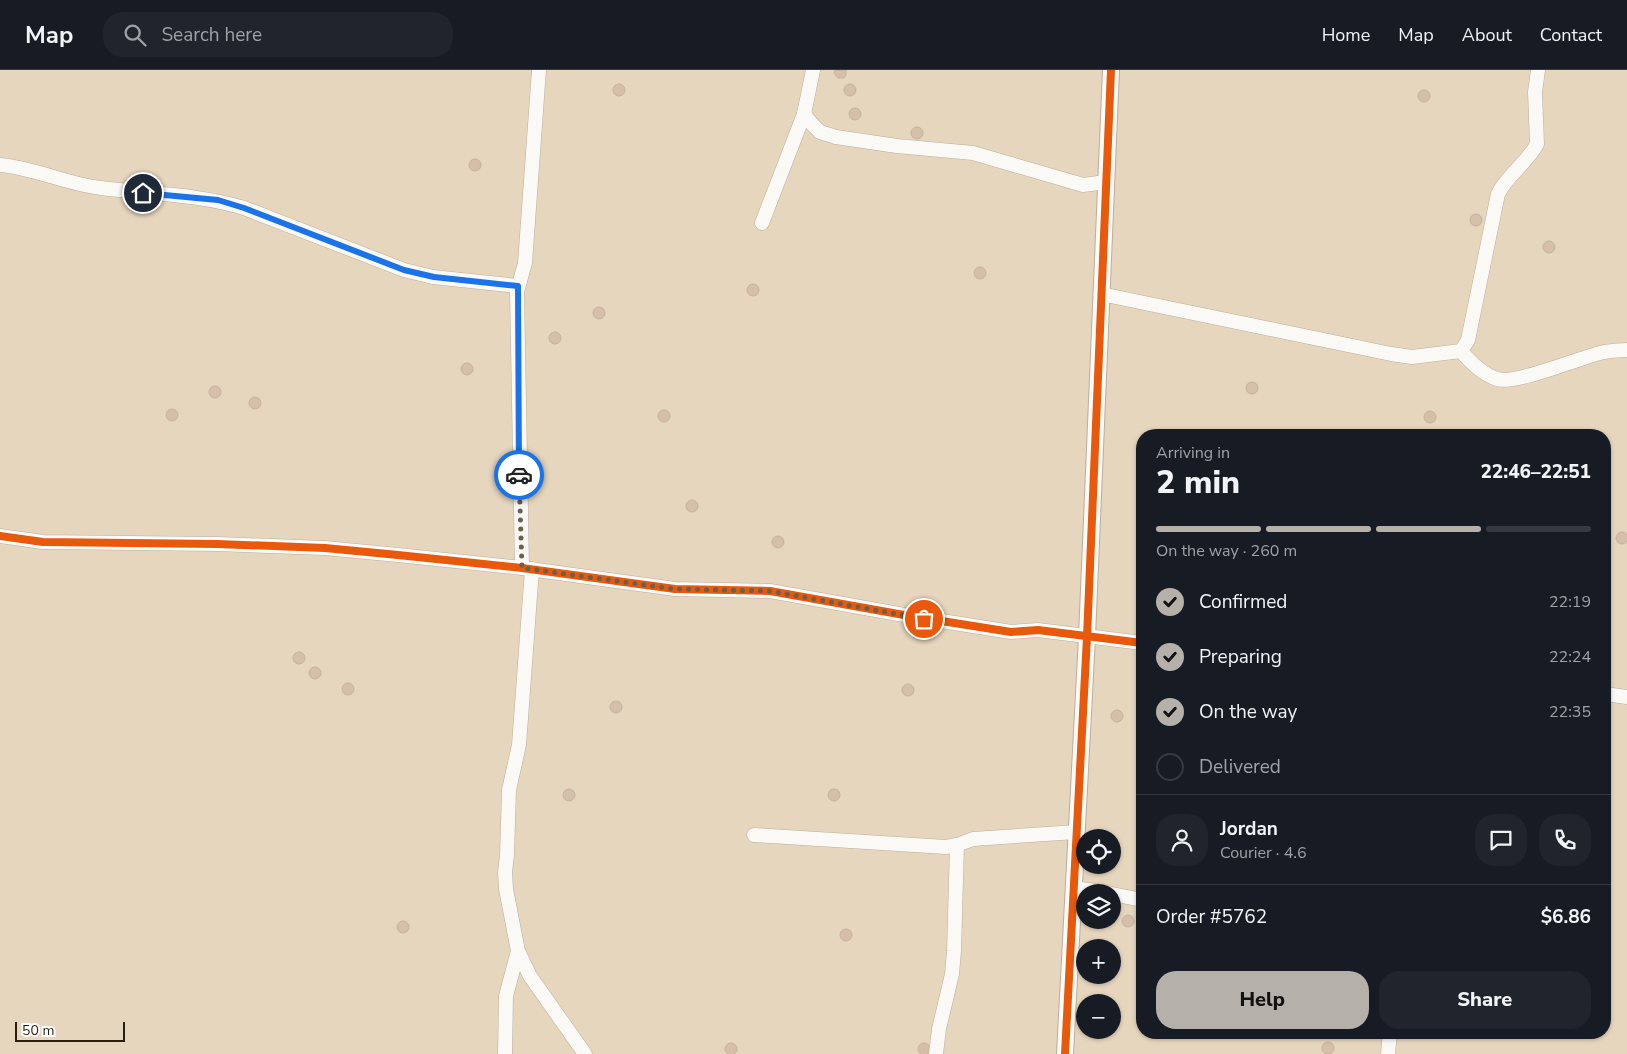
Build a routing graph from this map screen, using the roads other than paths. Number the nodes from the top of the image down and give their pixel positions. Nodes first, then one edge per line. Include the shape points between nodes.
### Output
1 (540, 70) edge
2 (813, 70) edge
3 (1112, 70) edge
4 (1538, 70) edge
5 (804, 114) junction
6 (0, 165) edge
7 (1106, 182) junction
8 (762, 223) dead end
9 (518, 286) junction
10 (1101, 294) junction
11 (1627, 350) edge
12 (1461, 351) junction
13 (0, 536) edge
14 (527, 569) junction
15 (1087, 637) junction
16 (1136, 642) edge
17 (1611, 695) edge
18 (1627, 697) edge
19 (1076, 829) edge
20 (1076, 832) joint
21 (754, 836) dead end
22 (957, 845) junction
23 (1073, 888) junction
24 (1076, 888) edge
25 (1121, 896) edge
26 (1136, 899) edge
27 (518, 951) junction
28 (1389, 1039) edge
29 (505, 1054) edge
30 (585, 1054) edge
31 (936, 1054) edge
32 (1065, 1054) edge
33 (1388, 1054) edge

1 - 9 street via 525,262
2 - 5 street
3 - 7 street
4 - 12 street via 1535,92 1537,144 1498,194 1468,340
5 - 7 street via 820,132 836,137 973,153 1083,185
5 - 8 street
6 - 9 street via 101,188 218,200 404,270 434,277
7 - 10 street
9 - 14 street via 520,517
10 - 12 street via 1392,354 1412,357
10 - 15 street
11 - 12 street via 1605,352 1521,379 1498,380 1471,363
13 - 14 street via 43,542 325,548
14 - 15 street via 675,589 770,591 1002,631 1021,633 1038,630
14 - 27 street via 520,736 509,790 505,872
15 - 16 street
15 - 19 street
17 - 18 street
20 - 22 street via 973,839
20 - 23 street
21 - 22 street
22 - 31 street via 954,958
23 - 24 street
23 - 32 street
25 - 26 street
27 - 29 street via 506,996
27 - 30 street via 530,976
28 - 33 street

